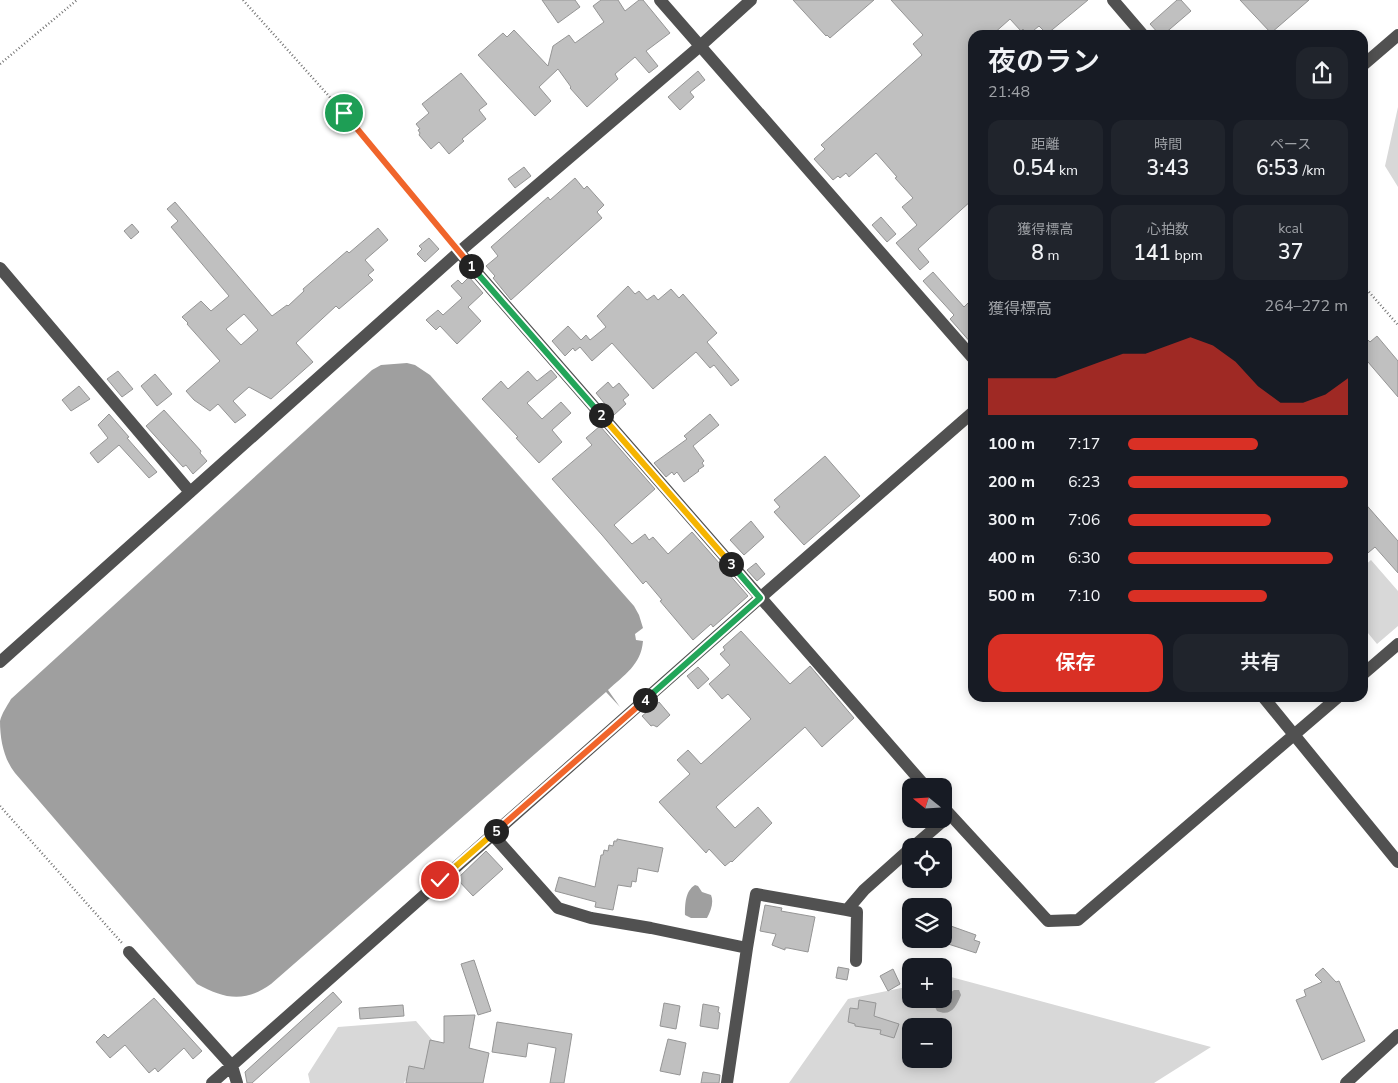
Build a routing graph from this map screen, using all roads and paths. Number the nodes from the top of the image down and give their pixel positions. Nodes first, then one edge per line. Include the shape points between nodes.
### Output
1 (77, 0) edge
2 (243, 0) edge
3 (660, 0) edge
4 (751, 0) edge
5 (1113, 0) edge
6 (1139, 30) edge
7 (1398, 35) edge
8 (699, 47) junction
9 (1368, 61) edge
10 (0, 64) edge
11 (459, 252) junction
12 (0, 268) edge
13 (1368, 291) edge
14 (1398, 325) edge
15 (968, 352) edge
16 (968, 416) edge
17 (190, 492) junction
18 (760, 598) junction
19 (1398, 644) edge
20 (0, 662) edge
21 (1368, 670) edge
22 (1267, 702) edge
23 (1332, 702) edge
24 (1294, 735) junction
25 (918, 778) edge
26 (0, 806) edge
27 (952, 816) edge
28 (930, 828) edge
29 (492, 834) junction
30 (921, 838) edge
31 (902, 856) edge
32 (1398, 862) edge
33 (847, 910) junction
34 (747, 948) junction
35 (130, 952) joint
36 (856, 961) dead end
37 (1398, 1035) edge
38 (232, 1066) junction
39 (212, 1083) edge
40 (237, 1083) edge
41 (727, 1083) edge
42 (1346, 1083) edge

1 - 10 path
2 - 11 path via 344,113
3 - 8 street
4 - 8 street
5 - 6 street
7 - 9 street
8 - 11 street
8 - 15 street
11 - 17 street
11 - 18 street
12 - 17 street
13 - 14 path
16 - 18 street
17 - 20 street
18 - 25 street
18 - 29 street
19 - 21 street
22 - 24 street
23 - 24 street
24 - 27 street via 1078,920 1048,921
24 - 32 street
26 - 35 path
28 - 30 street
29 - 34 street via 558,908 591,918
29 - 38 street
31 - 33 street
33 - 34 street via 756,894
33 - 36 street via 857,912
34 - 41 street
35 - 38 street
37 - 42 street
38 - 39 street
38 - 40 street

